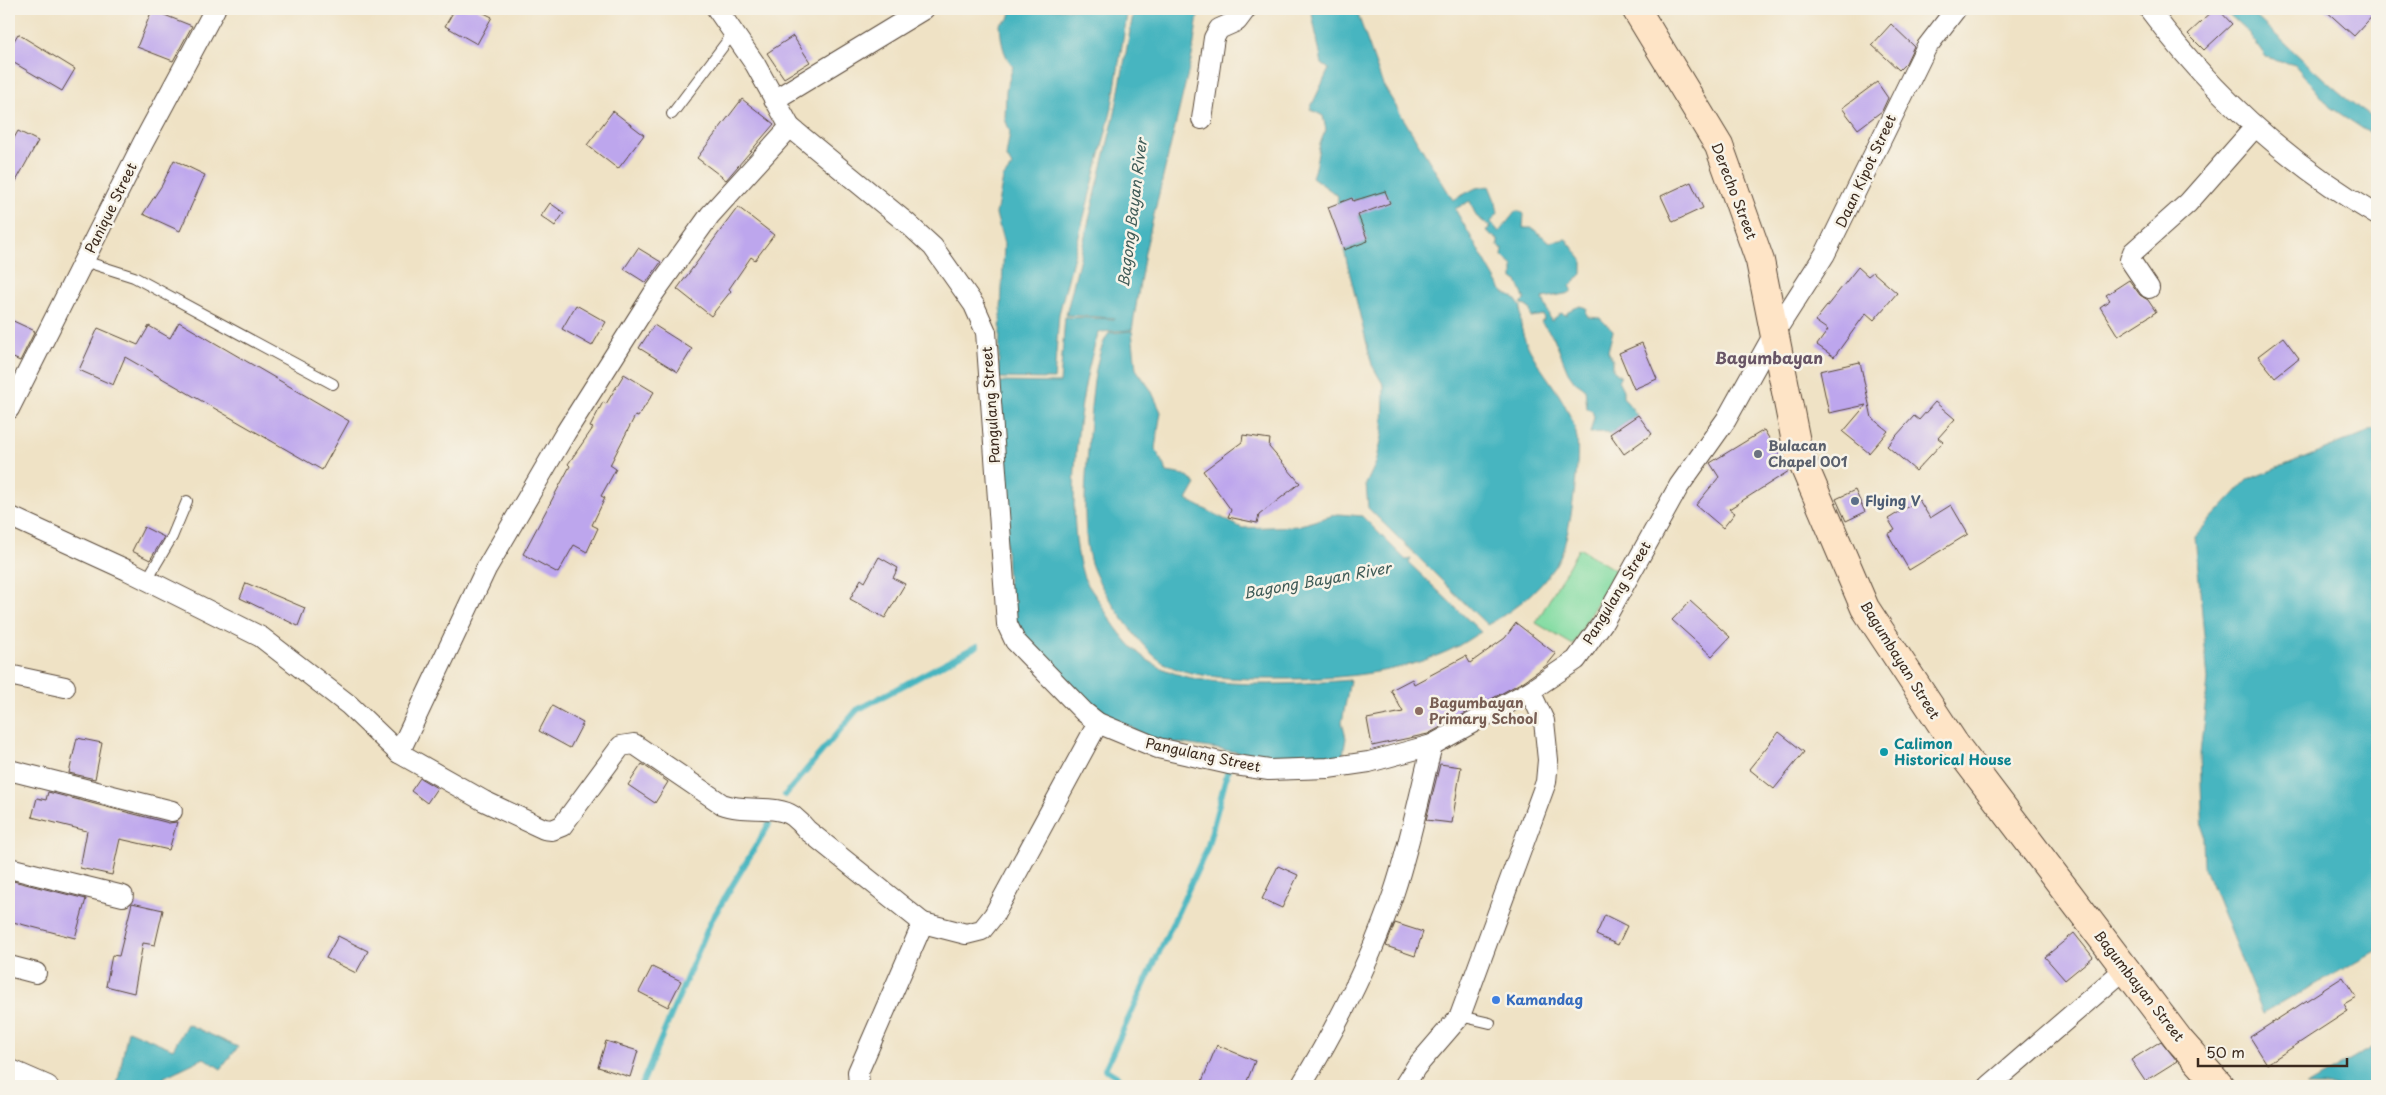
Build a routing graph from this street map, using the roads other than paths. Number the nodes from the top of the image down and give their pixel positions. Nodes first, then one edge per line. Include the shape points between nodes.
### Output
1 (214, 9) edge
2 (717, 9) edge
3 (924, 9) edge
4 (1246, 9) edge
5 (1636, 9) edge
6 (1956, 9) edge
7 (2150, 9) edge
8 (734, 32) junction
9 (774, 100) junction
10 (672, 114) dead end
11 (1202, 118) dead end
12 (790, 127) junction
13 (2255, 127) junction
14 (2377, 215) edge
15 (84, 261) junction
16 (2149, 288) dead end
17 (1775, 332) junction
18 (333, 384) dead end
19 (9, 409) edge
20 (187, 501) dead end
21 (9, 516) edge
22 (146, 581) junction
23 (9, 675) edge
24 (65, 687) dead end
25 (1530, 691) junction
26 (1098, 723) junction
27 (1432, 744) junction
28 (398, 752) junction
29 (9, 770) edge
30 (172, 811) dead end
31 (9, 868) edge
32 (123, 896) dead end
33 (924, 923) junction
34 (9, 966) edge
35 (2125, 969) junction
36 (36, 973) dead end
37 (1460, 1016) junction
38 (1490, 1023) dead end
39 (9, 1069) edge
40 (48, 1086) edge
41 (859, 1086) edge
42 (1301, 1086) edge
43 (1404, 1086) edge
44 (1989, 1086) edge
45 (2220, 1086) edge

1 - 15 street, Panique Street
2 - 8 street, Pangulang Street
3 - 9 street
4 - 11 street via 1237,21 1220,29 1214,38
5 - 17 main road, Derecho Street via 1719,146 1760,261
6 - 17 street, Daan Kipot Street via 1926,48 1840,227
7 - 13 street via 2210,82
8 - 9 street, Pangulang Street
8 - 10 lane
9 - 12 street, Pangulang Street
12 - 26 street, Pangulang Street via 933,247 974,305 986,332 1007,624 1015,641
12 - 28 street via 710,215 654,293 566,432 486,569
13 - 14 street via 2316,178
13 - 16 street via 2188,203 2133,252 2132,266
15 - 18 lane via 134,277
15 - 19 street, Panique Street
17 - 25 street, Pangulang Street via 1726,420 1679,486 1604,621 1576,660
17 - 35 main road, Bagumbayan Street via 1798,452 1864,608 1954,743
20 - 22 lane via 172,537
21 - 22 street
22 - 28 street via 261,637 349,705
23 - 24 street
25 - 27 street, Pangulang Street
25 - 37 street via 1544,721 1548,760 1546,782
26 - 27 street, Pangulang Street via 1158,748 1268,770 1328,768 1369,762
26 - 33 street via 994,915 982,930 966,934
27 - 42 street via 1394,891 1376,938 1346,1005
28 - 33 street via 484,801 552,830 562,826 622,746 634,744 722,804 735,809 777,810 792,815
29 - 30 street
31 - 32 street
33 - 41 street via 858,1072
34 - 36 street
35 - 44 street
35 - 45 main road, Bagumbayan Street via 2180,1041
37 - 38 lane
37 - 43 street
39 - 40 street

